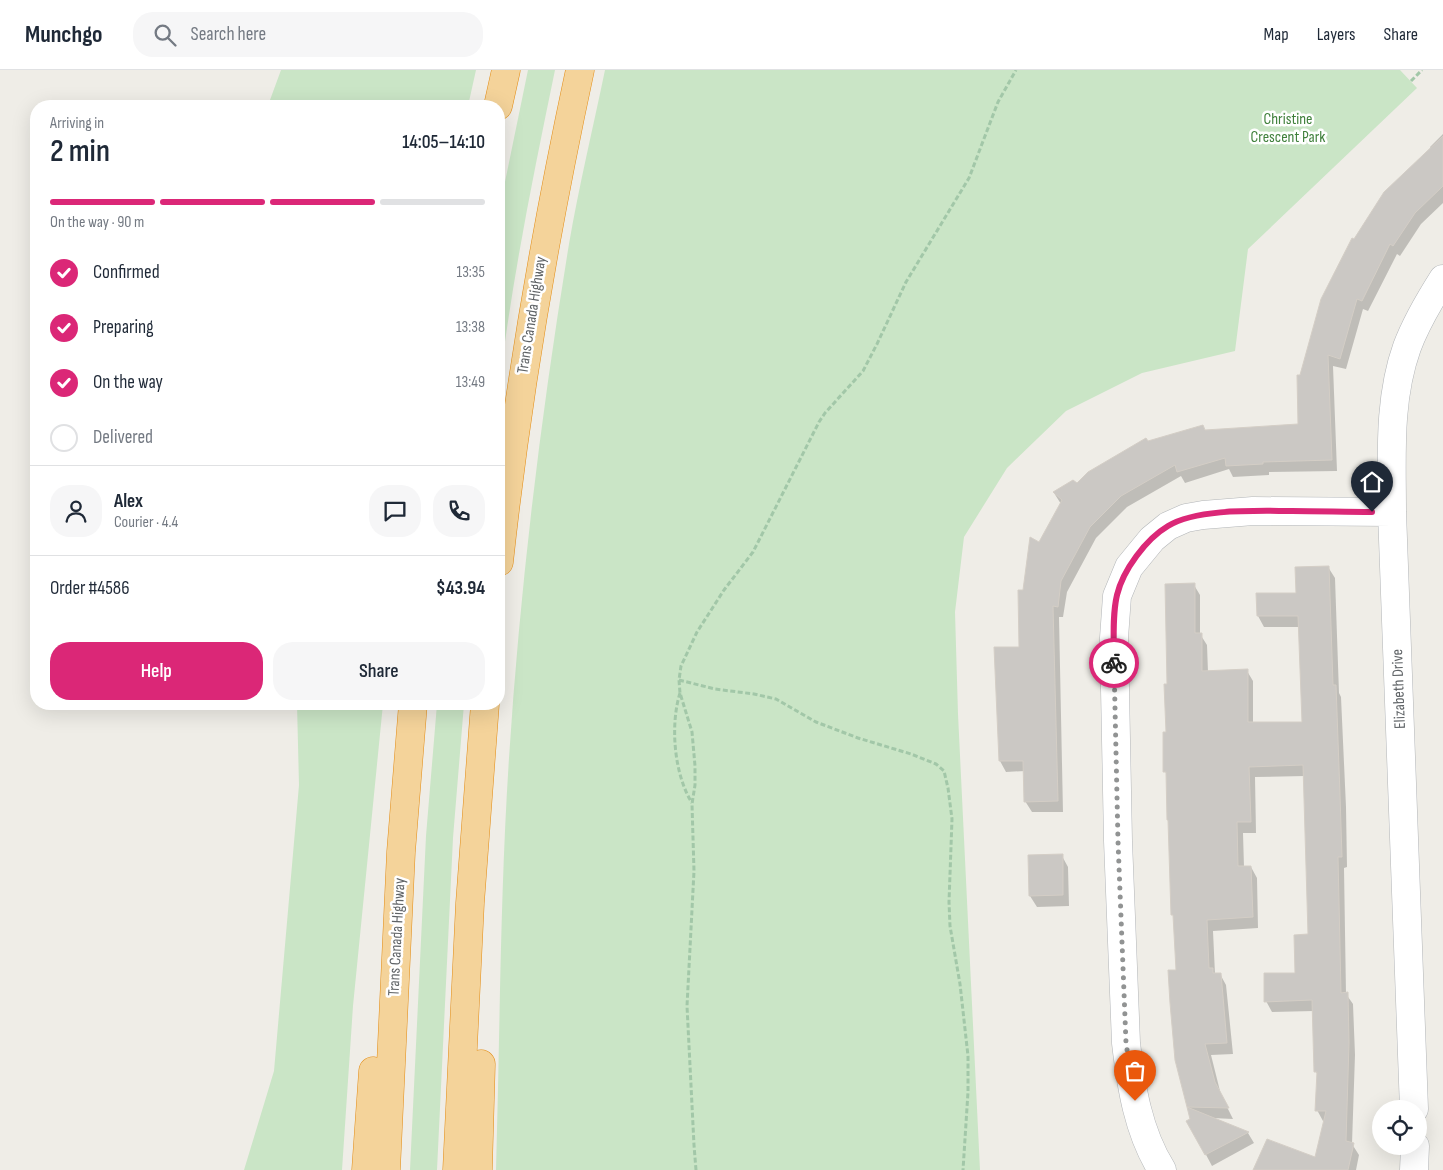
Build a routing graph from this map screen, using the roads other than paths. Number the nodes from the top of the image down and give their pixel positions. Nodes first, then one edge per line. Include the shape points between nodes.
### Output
1 (506, 70) edge
2 (580, 70) edge
3 (499, 100) edge
4 (1443, 279) edge
5 (1392, 512) junction
6 (505, 514) edge
7 (413, 710) edge
8 (485, 710) edge
9 (401, 852) junction
10 (465, 1003) junction
11 (1414, 1100) edge
12 (1415, 1155) edge
13 (366, 1170) edge
14 (386, 1170) edge
15 (457, 1170) edge
16 (478, 1170) edge
17 (1162, 1170) edge
18 (1414, 1170) edge

1 - 3 highway
2 - 6 highway, Trans Canada Highway via 534,301
4 - 5 street, Elizabeth Drive via 1416,326 1400,374 1392,428
5 - 11 street, Elizabeth Drive
5 - 17 street via 1253,511 1186,518 1168,526 1152,539 1129,567 1120,585 1115,612 1114,684 1126,1043 1144,1132
7 - 9 highway, Trans Canada Highway
8 - 10 highway
9 - 13 highway via 380,988
9 - 14 highway, Trans Canada Highway
10 - 15 highway
10 - 16 highway via 481,1054
12 - 18 street

